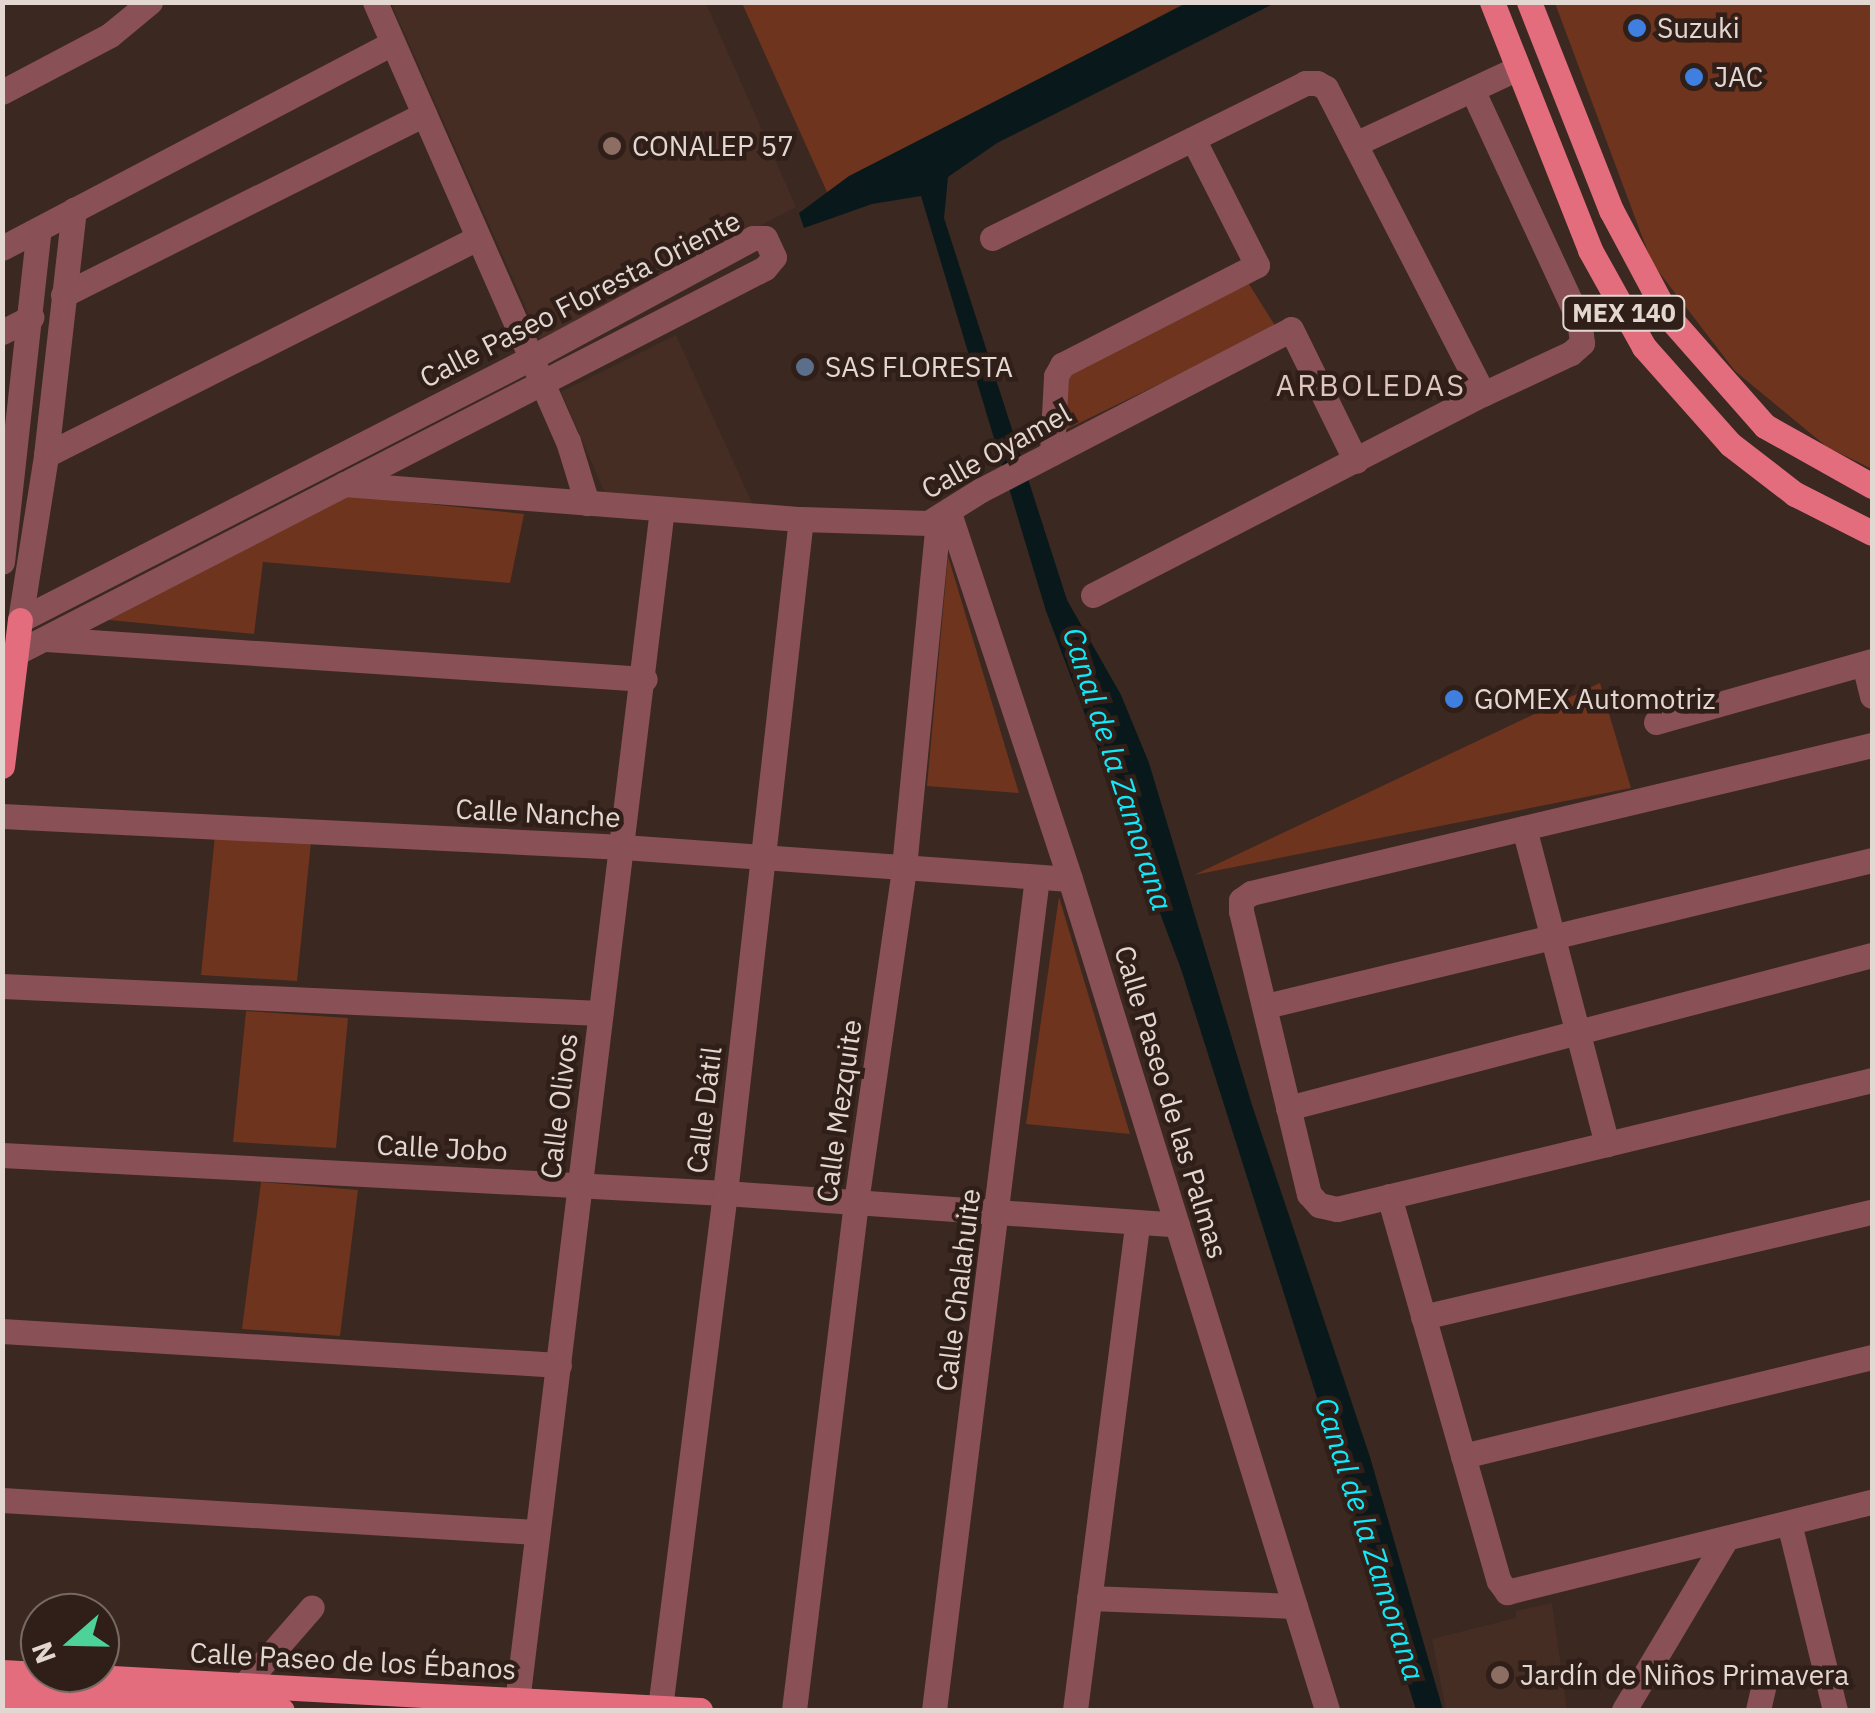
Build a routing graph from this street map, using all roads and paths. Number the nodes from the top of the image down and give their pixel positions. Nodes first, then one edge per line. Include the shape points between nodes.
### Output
1 (150, 2) edge
2 (375, 2) edge
3 (1492, 2) edge
4 (1529, 2) edge
5 (392, 43) junction
6 (1516, 69) junction
7 (1472, 90) junction
8 (2, 92) edge
9 (424, 114) junction
10 (1192, 139) junction
11 (1355, 144) junction
12 (74, 210) junction
13 (39, 229) junction
14 (477, 238) junction
15 (992, 238) dead end
16 (2, 248) edge
17 (63, 296) junction
18 (30, 318) junction
19 (2, 332) edge
20 (531, 358) junction
21 (542, 384) junction
22 (1483, 394) junction
23 (1052, 454) junction
24 (46, 455) junction
25 (1356, 461) junction
26 (338, 473) junction
27 (8, 475) edge
28 (1872, 486) edge
29 (587, 503) junction
30 (662, 509) junction
31 (944, 516) junction
32 (801, 518) junction
33 (1872, 534) edge
34 (2, 562) edge
35 (1094, 595) dead end
36 (11, 625) edge
37 (44, 639) junction
38 (8, 657) edge
39 (1868, 662) edge
40 (644, 679) junction
41 (1872, 696) edge
42 (1656, 722) dead end
43 (1872, 744) edge
44 (2, 766) edge
45 (2, 816) edge
46 (1524, 828) junction
47 (624, 847) junction
48 (764, 857) junction
49 (1872, 860) edge
50 (904, 867) junction
51 (1038, 877) junction
52 (1070, 879) junction
53 (1551, 939) junction
54 (1872, 955) edge
55 (2, 986) edge
56 (1266, 1006) junction
57 (600, 1013) junction
58 (1577, 1034) junction
59 (1872, 1080) edge
60 (1288, 1108) junction
61 (1606, 1144) junction
62 (2, 1155) edge
63 (579, 1185) junction
64 (725, 1193) junction
65 (1388, 1196) junction
66 (856, 1202) junction
67 (1872, 1212) edge
68 (998, 1214) junction
69 (1136, 1223) junction
70 (1177, 1224) junction
71 (1424, 1317) junction
72 (2, 1332) edge
73 (1872, 1357) edge
74 (560, 1365) junction
75 (1463, 1456) junction
76 (2, 1500) edge
77 (1872, 1502) edge
78 (1789, 1522) junction
79 (536, 1532) junction
80 (1726, 1540) junction
81 (1089, 1598) junction
82 (1295, 1606) junction
83 (312, 1608) dead end
84 (2, 1672) edge
85 (244, 1686) junction
86 (2, 1695) edge
87 (205, 1695) junction
88 (517, 1706) edge
89 (660, 1708) edge
90 (282, 1710) edge
91 (700, 1710) edge
92 (794, 1710) edge
93 (934, 1710) edge
94 (1075, 1710) edge
95 (1327, 1710) edge
96 (1624, 1710) edge
97 (1835, 1710) edge

1 - 8 street via 110,35
2 - 5 street
3 - 6 main road, MEX 140
4 - 28 main road, MEX 140 via 1611,210 1667,316 1765,426
5 - 9 street
5 - 12 street
6 - 7 street
6 - 33 main road, MEX 140 via 1590,250 1644,347 1730,444 1795,494
7 - 11 street
7 - 22 street via 1579,320 1582,343
9 - 14 street
9 - 17 street
10 - 11 street via 1317,83
10 - 15 street
10 - 23 street via 1257,265 1062,365
11 - 22 street
12 - 13 street
12 - 17 street
13 - 16 street
13 - 18 street
14 - 20 street
14 - 24 street
17 - 24 street
18 - 19 street
18 - 27 street
20 - 21 street
20 - 21 street, Calle Paseo Floresta Oriente via 752,238 765,238 774,257 765,268
20 - 26 street, Calle Paseo Floresta Oriente
21 - 26 street, Calle Paseo Floresta Oriente
21 - 29 street
22 - 25 street
23 - 25 street, Calle Oyamel via 1290,329
23 - 31 street, Calle Oyamel
24 - 36 street
25 - 35 street
26 - 29 street, Calle Oyamel
26 - 36 street, Calle Paseo Floresta Oriente
26 - 37 street, Calle Paseo Floresta Oriente
27 - 34 street
29 - 30 street, Calle Oyamel
30 - 32 street, Calle Oyamel
30 - 40 street, Calle Olivos
31 - 32 street, Calle Oyamel via 915,525
31 - 50 street, Calle Mezquite
31 - 52 street, Calle Paseo de las Palmas
32 - 48 street, Calle Dátil
36 - 38 main road
37 - 38 street, Calle Paseo Floresta Oriente
37 - 40 street
38 - 44 main road
39 - 41 street
39 - 42 street
40 - 47 street, Calle Olivos
43 - 46 street
45 - 47 street, Calle Nanche
46 - 53 street
46 - 56 street via 1250,893 1241,900
47 - 48 street, Calle Nanche
47 - 57 street, Calle Olivos
48 - 50 street, Calle Nanche
48 - 64 street, Calle Dátil
49 - 53 street
50 - 51 street, Calle Nanche
50 - 66 street, Calle Mezquite
51 - 52 street, Calle Nanche
51 - 68 street, Calle Chalahuite
52 - 70 street, Calle Paseo de las Palmas
53 - 56 street
53 - 58 street
54 - 58 street
55 - 57 street
56 - 60 street
57 - 63 street, Calle Olivos
58 - 60 street
58 - 61 street
59 - 61 street
60 - 65 street via 1309,1194 1319,1205 1337,1209
61 - 65 street
62 - 63 street, Calle Jobo
63 - 64 street, Calle Jobo
63 - 74 street, Calle Olivos
64 - 66 street, Calle Jobo
64 - 89 street, Calle Dátil
65 - 71 street
66 - 68 street, Calle Jobo
66 - 92 street, Calle Mezquite
67 - 71 street
68 - 69 street, Calle Jobo
68 - 93 street, Calle Chalahuite
69 - 70 street, Calle Jobo
69 - 81 street
70 - 82 street, Calle Paseo de las Palmas
71 - 75 street
72 - 74 street
73 - 75 street
74 - 79 street, Calle Olivos
75 - 80 street via 1507,1592
76 - 79 street
77 - 78 street
78 - 80 street
78 - 97 street
79 - 88 street, Calle Olivos
80 - 96 street
81 - 82 street
81 - 94 street
82 - 95 street, Calle Paseo de las Palmas
83 - 85 street
84 - 87 main road, Calle Paseo de los Ébanos
85 - 87 main road, Calle Paseo de los Ébanos
85 - 88 main road, Calle Paseo de los Ébanos
86 - 87 main road, Calle Paseo de los Ébanos
87 - 90 main road, Calle Paseo de los Ébanos
88 - 89 main road, Calle Paseo de los Ébanos
89 - 91 main road, Calle Paseo de los Ébanos

